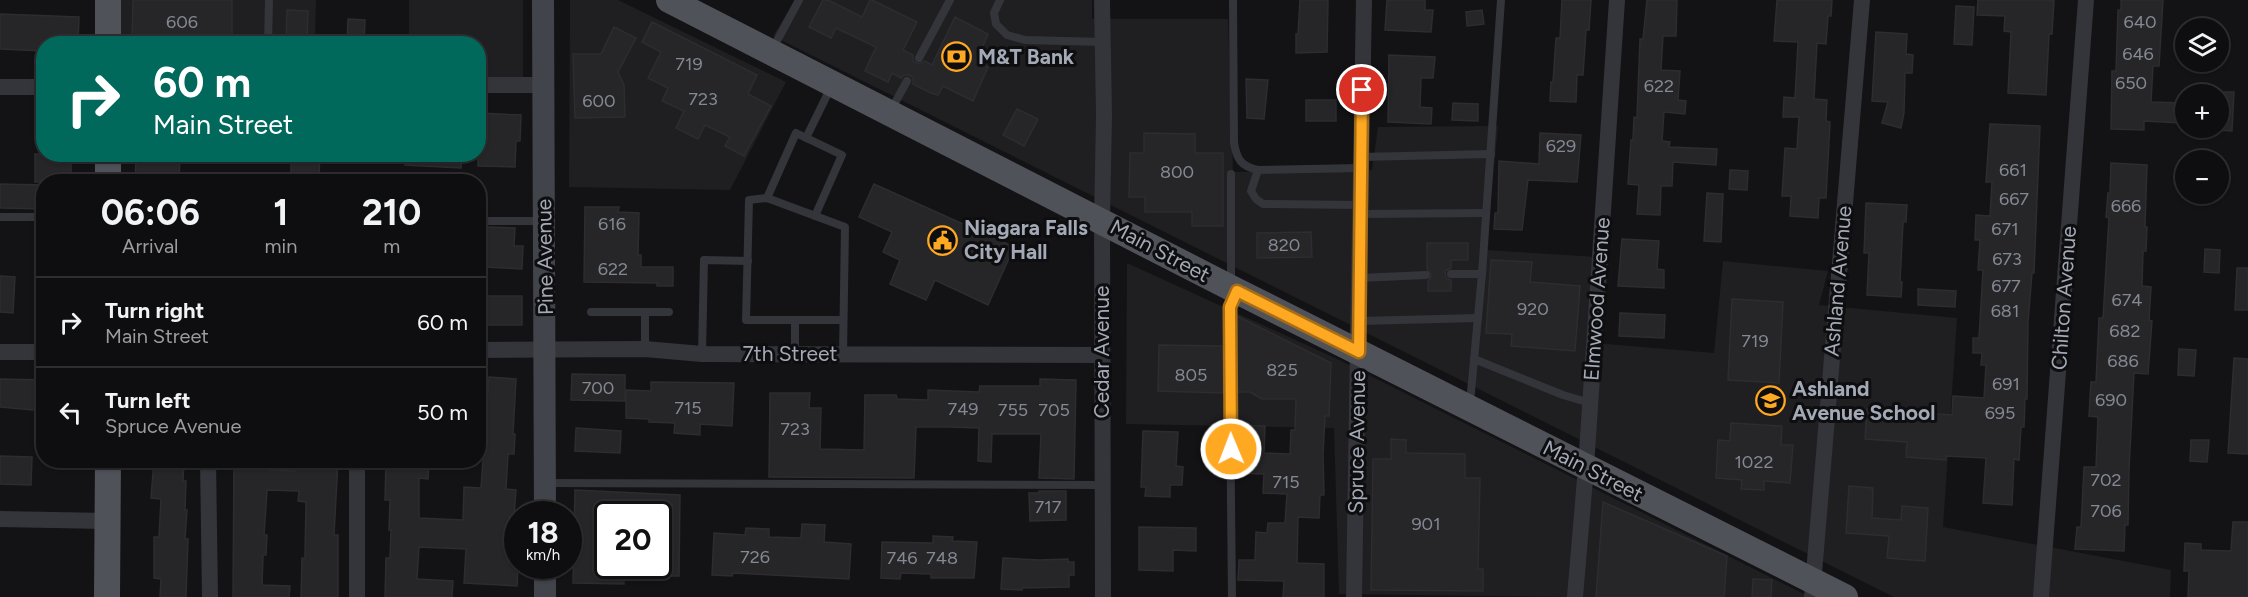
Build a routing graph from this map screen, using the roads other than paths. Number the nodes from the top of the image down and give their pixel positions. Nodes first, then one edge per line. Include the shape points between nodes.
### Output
1 (108, 0) edge
2 (269, 0) edge
3 (543, 0) edge
4 (669, 0) edge
5 (799, 0) edge
6 (950, 0) edge
7 (1000, 0) edge
8 (1102, 0) edge
9 (1233, 0) edge
10 (1364, 0) edge
11 (1501, 0) edge
12 (1617, 0) edge
13 (1862, 0) edge
14 (2086, 0) edge
15 (108, 36) edge
16 (268, 36) edge
17 (1103, 42) junction
18 (771, 52) junction
19 (919, 58) dead end
20 (907, 81) dead end
21 (832, 84) junction
22 (486, 85) edge
23 (543, 85) junction
24 (0, 87) edge
25 (36, 87) edge
26 (890, 114) junction
27 (806, 138) junction
28 (1491, 154) junction
29 (1360, 163) junction
30 (1258, 170) junction
31 (1231, 174) dead end
32 (767, 198) junction
33 (1360, 209) junction
34 (1486, 213) junction
35 (815, 216) junction
36 (0, 217) edge
37 (36, 217) edge
38 (486, 220) edge
39 (544, 221) junction
40 (1102, 221) junction
41 (748, 261) junction
42 (1426, 274) dead end
43 (1451, 274) dead end
44 (1482, 274) junction
45 (1360, 278) junction
46 (1234, 290) junction
47 (591, 312) dead end
48 (645, 312) junction
49 (669, 312) dead end
50 (1478, 318) junction
51 (795, 320) junction
52 (843, 320) junction
53 (1360, 321) junction
54 (546, 349) junction
55 (645, 349) junction
56 (486, 350) edge
57 (0, 352) edge
58 (36, 352) edge
59 (1359, 352) junction
60 (702, 354) junction
61 (795, 354) junction
62 (843, 354) junction
63 (1102, 355) junction
64 (1474, 359) junction
65 (1590, 403) junction
66 (1470, 409) junction
67 (1586, 467) junction
68 (108, 468) edge
69 (208, 468) edge
70 (357, 468) edge
71 (545, 483) junction
72 (1103, 485) junction
73 (545, 501) edge
74 (0, 519) edge
75 (108, 521) junction
76 (545, 579) edge
77 (1813, 589) edge
78 (107, 597) edge
79 (210, 597) edge
80 (357, 597) edge
81 (545, 597) edge
82 (1103, 597) edge
83 (1232, 597) edge
84 (1354, 597) edge
85 (1575, 597) edge
86 (1845, 597) edge
87 (2041, 597) edge

1 - 15 main road
2 - 16 lane
3 - 23 main road, Pine Avenue
4 - 18 main road, Main Street via 694,9
5 - 18 lane
6 - 19 lane
7 - 17 lane via 994,13 996,24 1007,35 1025,40
8 - 17 street, Cedar Avenue
9 - 30 lane via 1234,143 1237,157 1245,167
10 - 29 street, Spruce Avenue
11 - 28 lane
12 - 65 street, Elmwood Avenue
13 - 77 street, Ashland Avenue
14 - 87 street, Chilton Avenue
17 - 40 street, Cedar Avenue
18 - 21 main road, Main Street
20 - 26 lane
21 - 26 main road, Main Street
21 - 27 lane
22 - 23 street
23 - 39 main road, Pine Avenue
24 - 25 street
26 - 40 main road, Main Street
27 - 32 lane via 796,133
27 - 35 lane via 842,155
28 - 29 lane
28 - 34 lane
29 - 30 lane
29 - 33 street, Spruce Avenue
30 - 33 lane via 1251,190 1263,204
31 - 46 lane
32 - 35 lane
32 - 41 lane via 749,200
33 - 34 lane
33 - 45 street, Spruce Avenue
34 - 44 lane
35 - 52 lane via 845,227
36 - 37 lane
38 - 39 lane
39 - 54 main road, Pine Avenue
40 - 46 main road, Main Street
40 - 63 street, Cedar Avenue
41 - 51 lane via 746,320
41 - 60 lane via 704,260
42 - 45 lane
43 - 44 lane
44 - 50 lane
45 - 53 street, Spruce Avenue
46 - 59 main road, Main Street
46 - 83 lane via 1230,307
47 - 48 lane
48 - 49 lane
48 - 55 lane
50 - 53 lane
50 - 64 lane
51 - 52 lane
51 - 61 lane
52 - 62 lane
53 - 59 street, Spruce Avenue
54 - 55 street, 7th Street
54 - 56 street, 7th Street
54 - 71 main road, Pine Avenue
55 - 60 street, 7th Street
57 - 58 street
59 - 66 main road, Main Street
59 - 84 street, Spruce Avenue
60 - 61 street, 7th Street
61 - 62 street, 7th Street
62 - 63 street, 7th Street
63 - 72 street, Cedar Avenue
64 - 65 lane
64 - 66 lane
65 - 67 street, Elmwood Avenue
66 - 67 main road, Main Street
67 - 77 main road, Main Street
67 - 85 street, Elmwood Avenue
68 - 75 main road
69 - 79 street
70 - 80 street
71 - 72 lane
71 - 73 main road, Pine Avenue
72 - 82 street, Cedar Avenue
74 - 75 street
75 - 78 main road
76 - 81 main road
77 - 86 main road, Main Street

